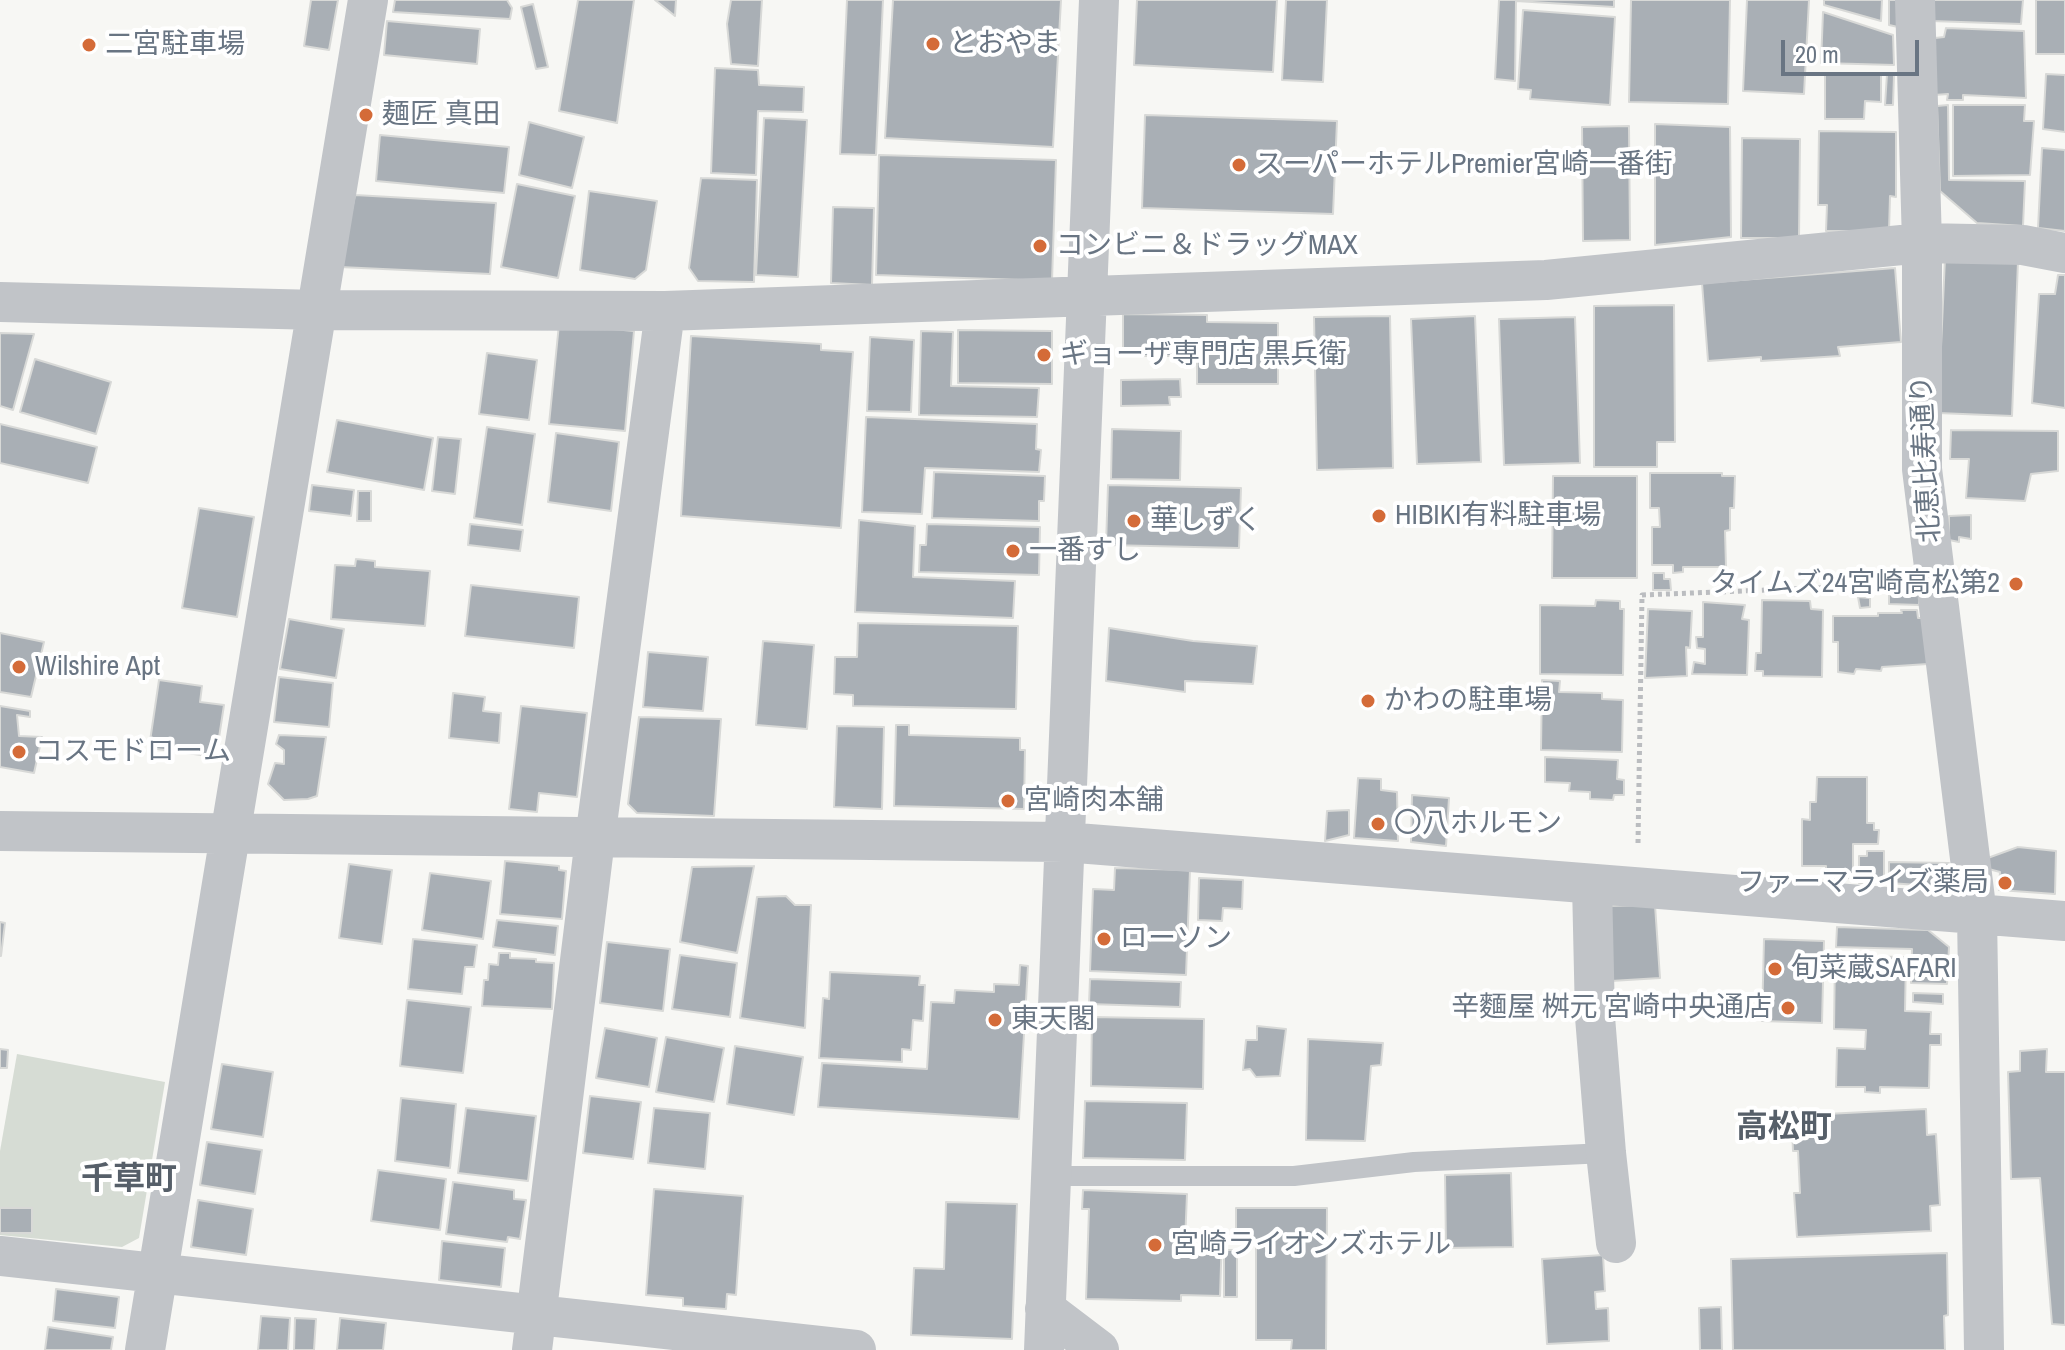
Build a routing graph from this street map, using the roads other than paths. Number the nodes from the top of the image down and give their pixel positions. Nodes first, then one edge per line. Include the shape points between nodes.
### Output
1 (368, 0) edge
2 (1099, 0) edge
3 (1915, 0) edge
4 (1922, 243) junction
5 (2065, 253) edge
6 (1087, 297) junction
7 (0, 302) edge
8 (318, 310) junction
9 (665, 311) junction
10 (0, 831) edge
11 (230, 835) junction
12 (595, 839) junction
13 (1064, 842) junction
14 (1592, 884) junction
15 (1977, 915) junction
16 (2065, 921) edge
17 (1606, 1153) junction
18 (1051, 1176) junction
19 (1616, 1243) dead end
20 (0, 1256) edge
21 (158, 1274) junction
22 (1045, 1309) junction
23 (534, 1333) edge
24 (145, 1350) edge
25 (856, 1350) edge
26 (1044, 1350) edge
27 (1099, 1350) edge
28 (1984, 1350) edge

1 - 8 street
2 - 6 street
3 - 4 street, 北恵比寿通り
4 - 5 street via 2023,245
4 - 6 street via 1546,280
4 - 15 street, 北恵比寿通り via 1922,469
6 - 9 street
6 - 13 street
7 - 8 street
8 - 9 street
8 - 11 street
9 - 12 street
10 - 11 street
11 - 12 street
11 - 21 street
12 - 13 street
12 - 23 street
13 - 14 street
13 - 18 street
14 - 15 street
14 - 17 street
15 - 16 street
15 - 28 street, 北恵比寿通り
17 - 18 lane via 1414,1162 1294,1176
17 - 19 street
18 - 22 street
20 - 21 street
21 - 23 street
21 - 24 street
22 - 26 street
22 - 27 street
23 - 25 street

